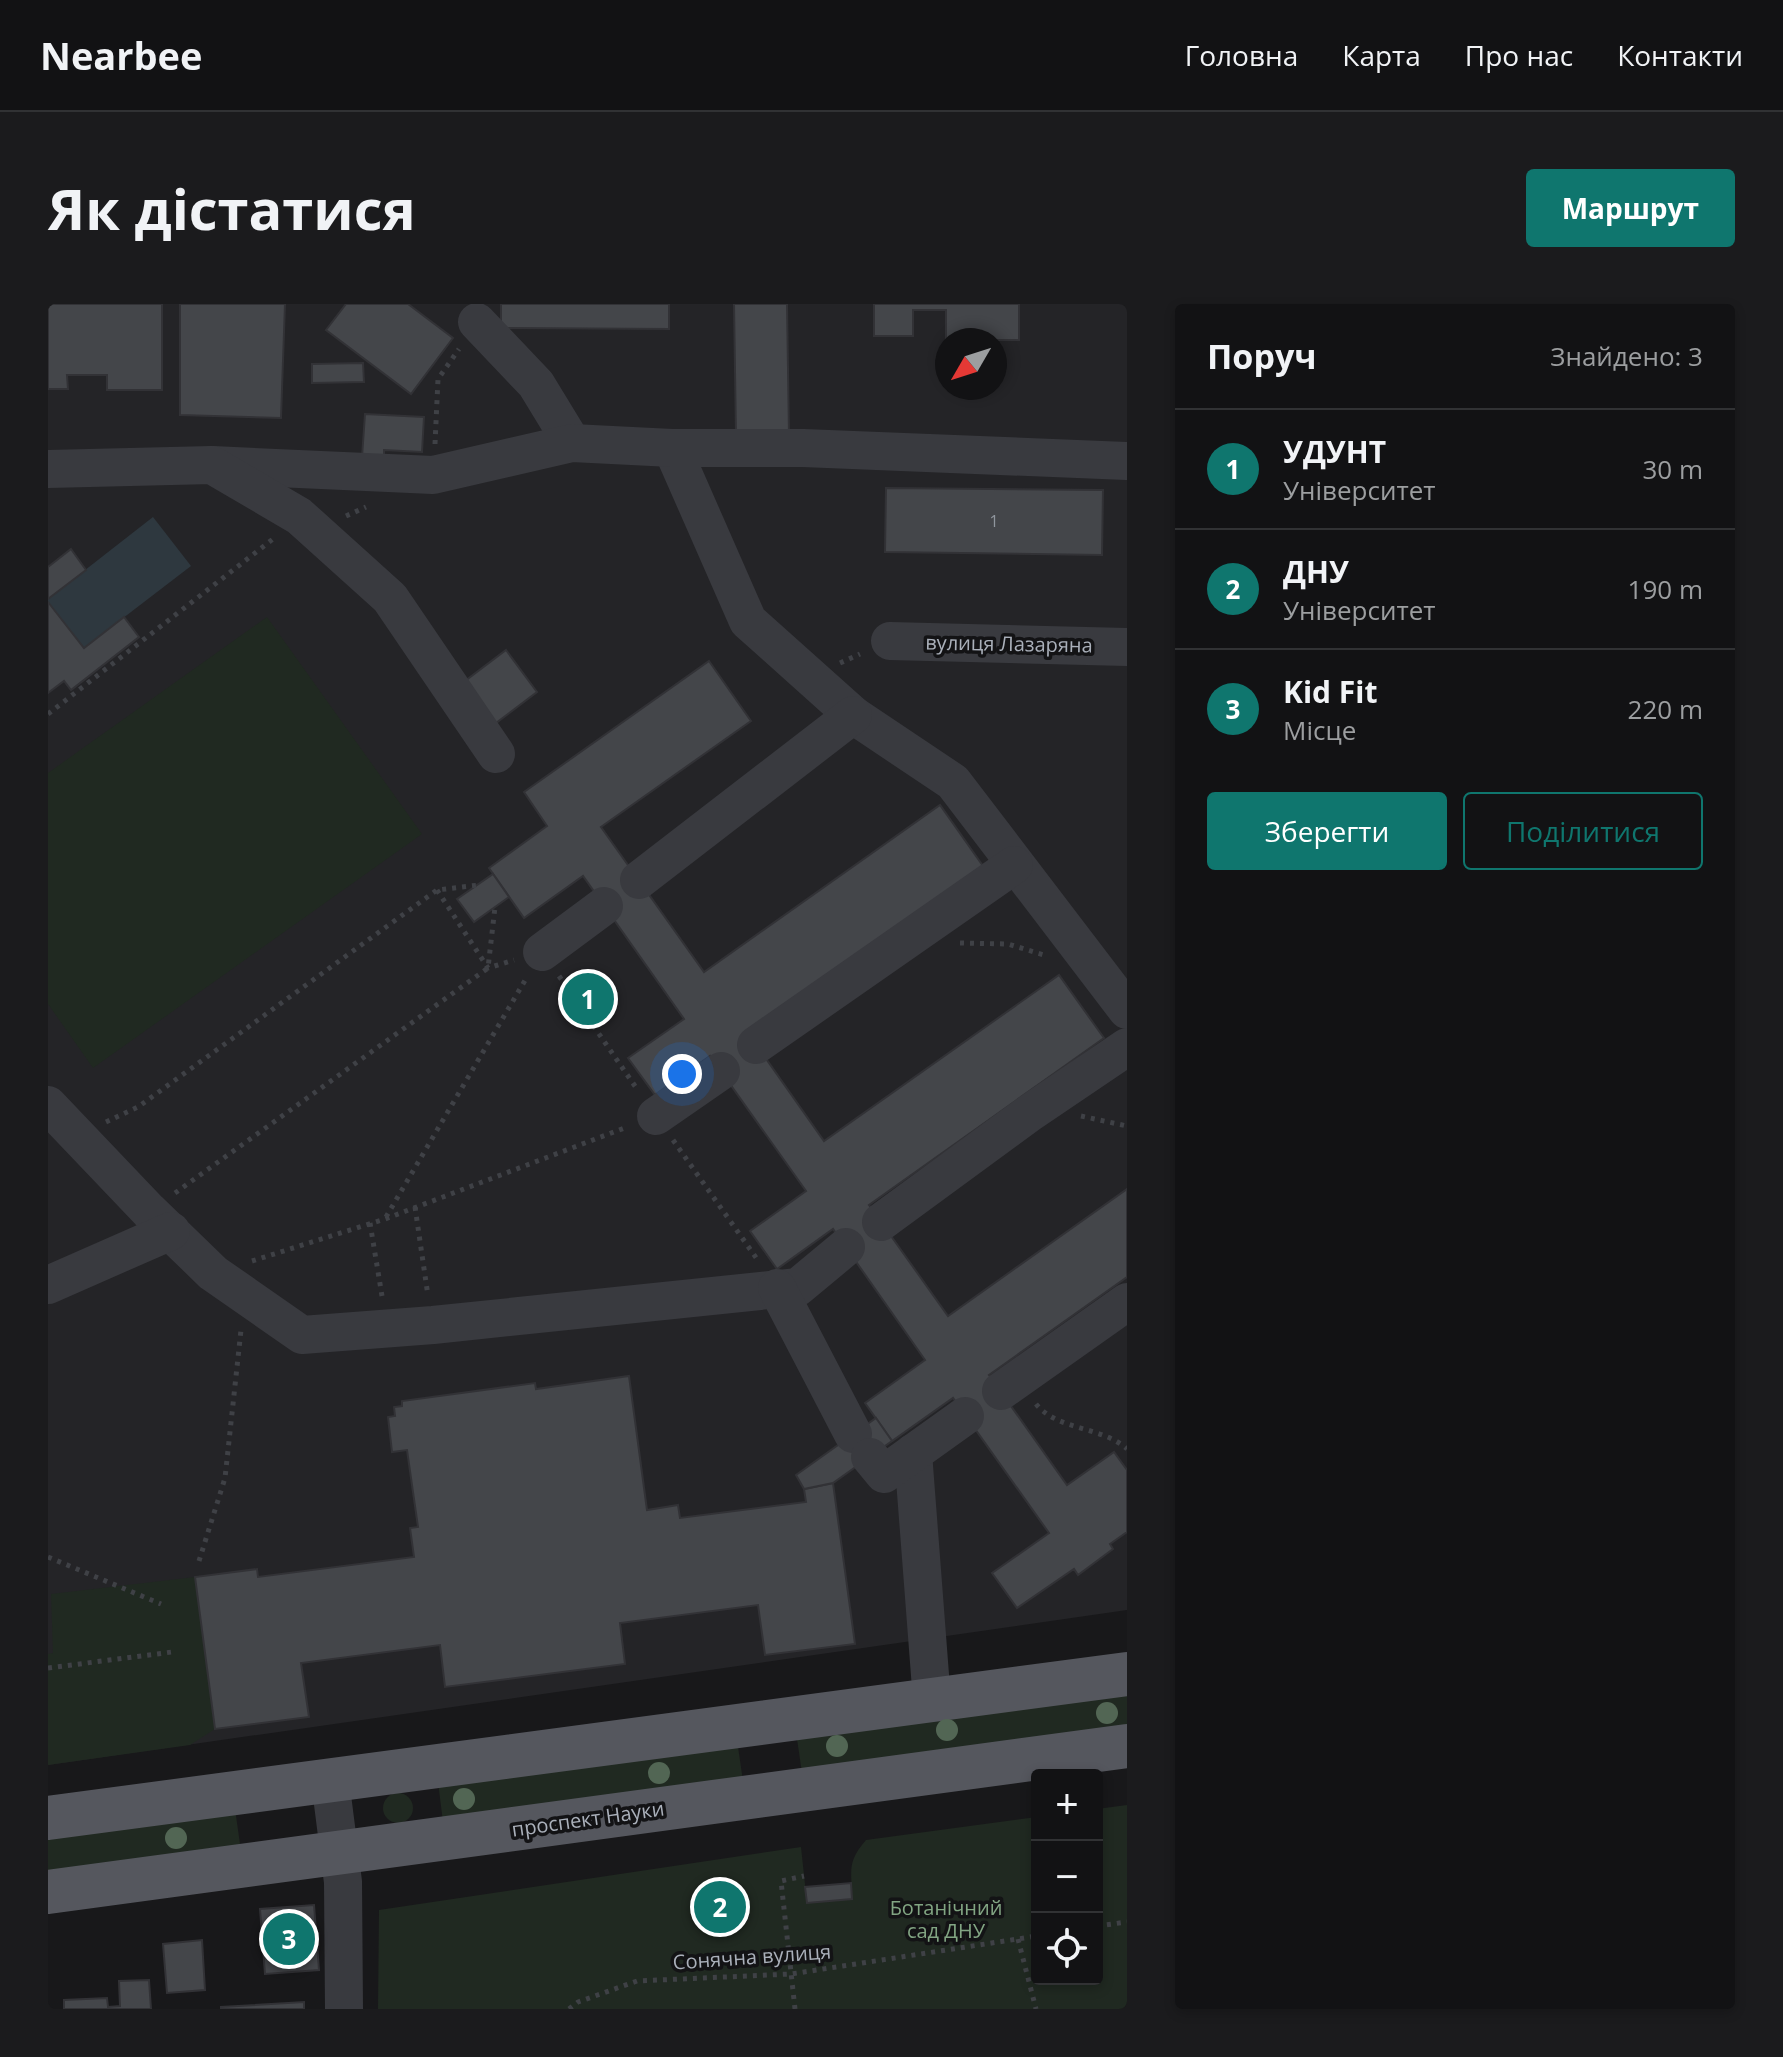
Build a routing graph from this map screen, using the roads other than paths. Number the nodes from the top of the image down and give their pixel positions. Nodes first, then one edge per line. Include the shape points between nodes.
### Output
1 (477, 322) road end
2 (572, 443) junction
3 (672, 448) junction
4 (1127, 461) edge
5 (212, 465) junction
6 (48, 469) edge
7 (890, 641) dead end
8 (1127, 647) edge
9 (853, 715) junction
10 (496, 754) dead end
11 (1014, 865) junction
12 (639, 880) dead end
13 (604, 906) dead end
14 (542, 952) road end
15 (1127, 1010) edge
16 (756, 1045) dead end
17 (1127, 1047) edge
18 (721, 1071) dead end
19 (48, 1105) edge
20 (656, 1116) road end
21 (160, 1221) junction
22 (881, 1222) dead end
23 (846, 1247) dead end
24 (48, 1285) edge
25 (777, 1288) junction
26 (1127, 1302) edge
27 (1009, 1386) road end
28 (965, 1416) dead end
29 (913, 1453) junction
30 (1127, 1674) edge
31 (932, 1701) junction
32 (1127, 1746) edge
33 (330, 1780) junction
34 (48, 1818) edge
35 (339, 1853) junction
36 (48, 1892) edge
37 (344, 2009) edge

1 - 2 street via 536,384
2 - 3 street
2 - 5 street via 433,475
3 - 4 street
3 - 9 street via 748,621
5 - 6 street
5 - 10 street via 299,516 390,598
7 - 8 street, вулиця Лазаряна
9 - 11 street via 953,782
9 - 12 street
11 - 15 street
11 - 16 street
13 - 14 street
17 - 22 street
18 - 20 street
19 - 21 street
21 - 24 street
21 - 25 street via 213,1273 302,1335
23 - 25 street via 798,1287
25 - 29 street via 861,1446 884,1474
26 - 27 street
28 - 29 street
29 - 31 street
30 - 31 main road
31 - 33 main road
32 - 35 main road, проспект Науки
33 - 34 main road
33 - 35 street
35 - 36 main road, проспект Науки
35 - 37 street

